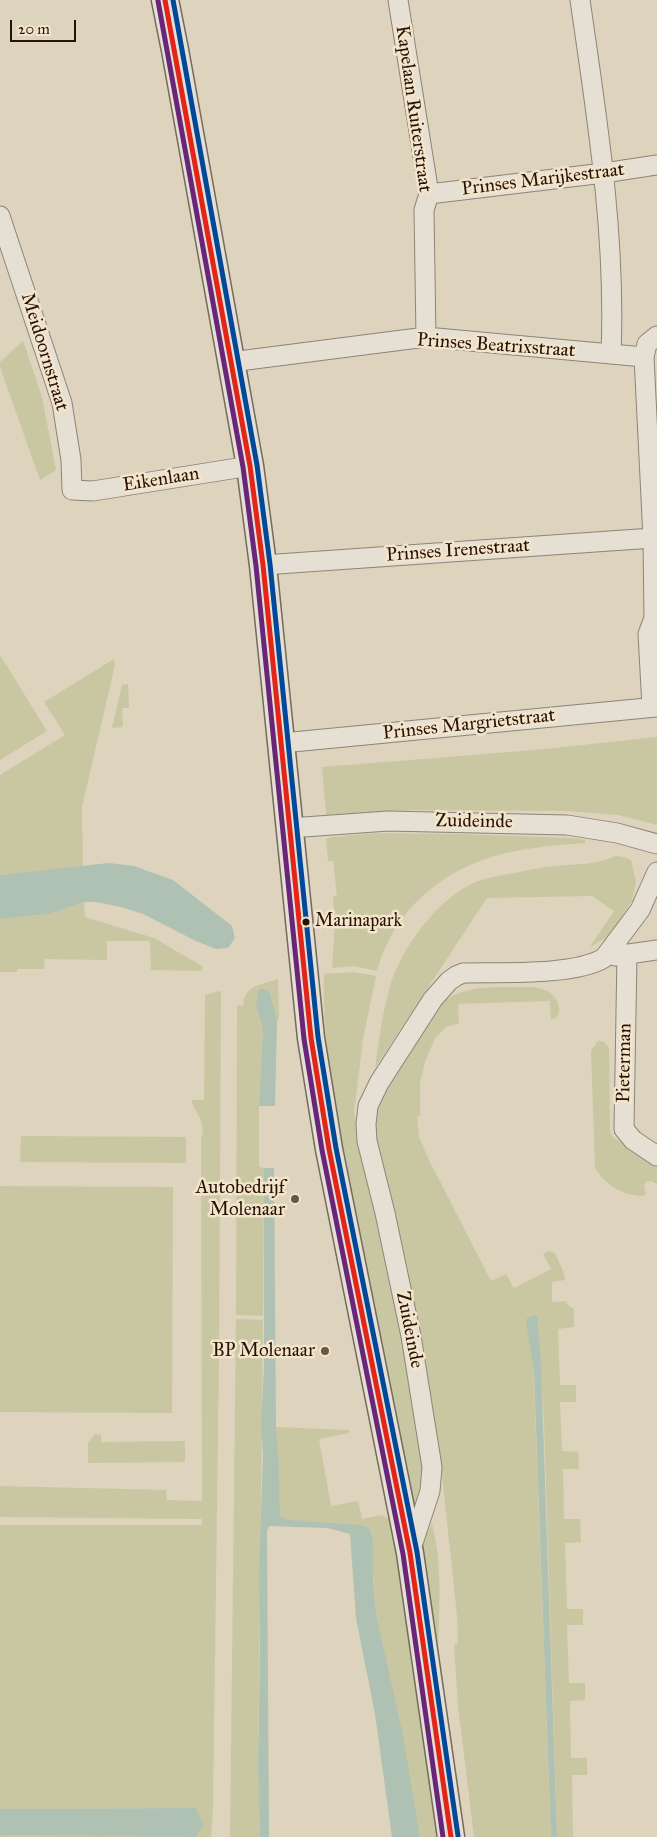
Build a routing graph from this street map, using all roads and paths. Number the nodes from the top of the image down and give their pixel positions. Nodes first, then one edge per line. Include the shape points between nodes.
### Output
1 (165, 0) edge
2 (398, 0) edge
3 (580, 0) edge
4 (657, 165) edge
5 (604, 173) junction
6 (429, 194) junction
7 (0, 216) edge
8 (657, 336) edge
9 (426, 338) junction
10 (611, 354) junction
11 (644, 357) junction
12 (231, 362) junction
13 (250, 466) junction
14 (72, 490) joint
15 (653, 538) junction
16 (263, 565) junction
17 (655, 707) edge
18 (282, 743) junction
19 (290, 828) junction
20 (657, 844) edge
21 (657, 872) edge
22 (657, 950) edge
23 (627, 954) junction
24 (604, 958) junction
25 (657, 1156) edge
26 (410, 1553) junction
27 (451, 1837) edge

1 - 12 main road
2 - 6 street, Kapelaan Ruiterstraat
3 - 5 street
4 - 5 street, Prinses Marijkestraat
5 - 6 street, Prinses Marijkestraat
5 - 10 street via 611,259
6 - 9 street, Kapelaan Ruiterstraat via 424,210
7 - 14 street, Meidoornstraat via 62,403 72,460
8 - 11 street via 647,344
9 - 10 street, Prinses Beatrixstraat
9 - 12 street, Prinses Beatrixstraat
10 - 11 street, Prinses Beatrixstraat
11 - 15 street
12 - 13 main road
13 - 14 street, Eikenlaan via 93,491
13 - 16 main road
15 - 16 street, Prinses Irenestraat
15 - 17 street via 654,618 648,634
16 - 18 main road
17 - 18 street, Prinses Margrietstraat
18 - 19 main road
19 - 20 street, Zuideinde via 388,821 567,825 617,833
19 - 26 main road via 320,1100
21 - 24 street via 640,910
22 - 23 street
23 - 24 street
23 - 25 street, Pieterman via 624,1128 633,1140
24 - 26 street, Zuideinde via 589,965 545,972 464,973 456,976 432,999 368,1106 367,1141 411,1336 432,1467 430,1491
26 - 27 main road

